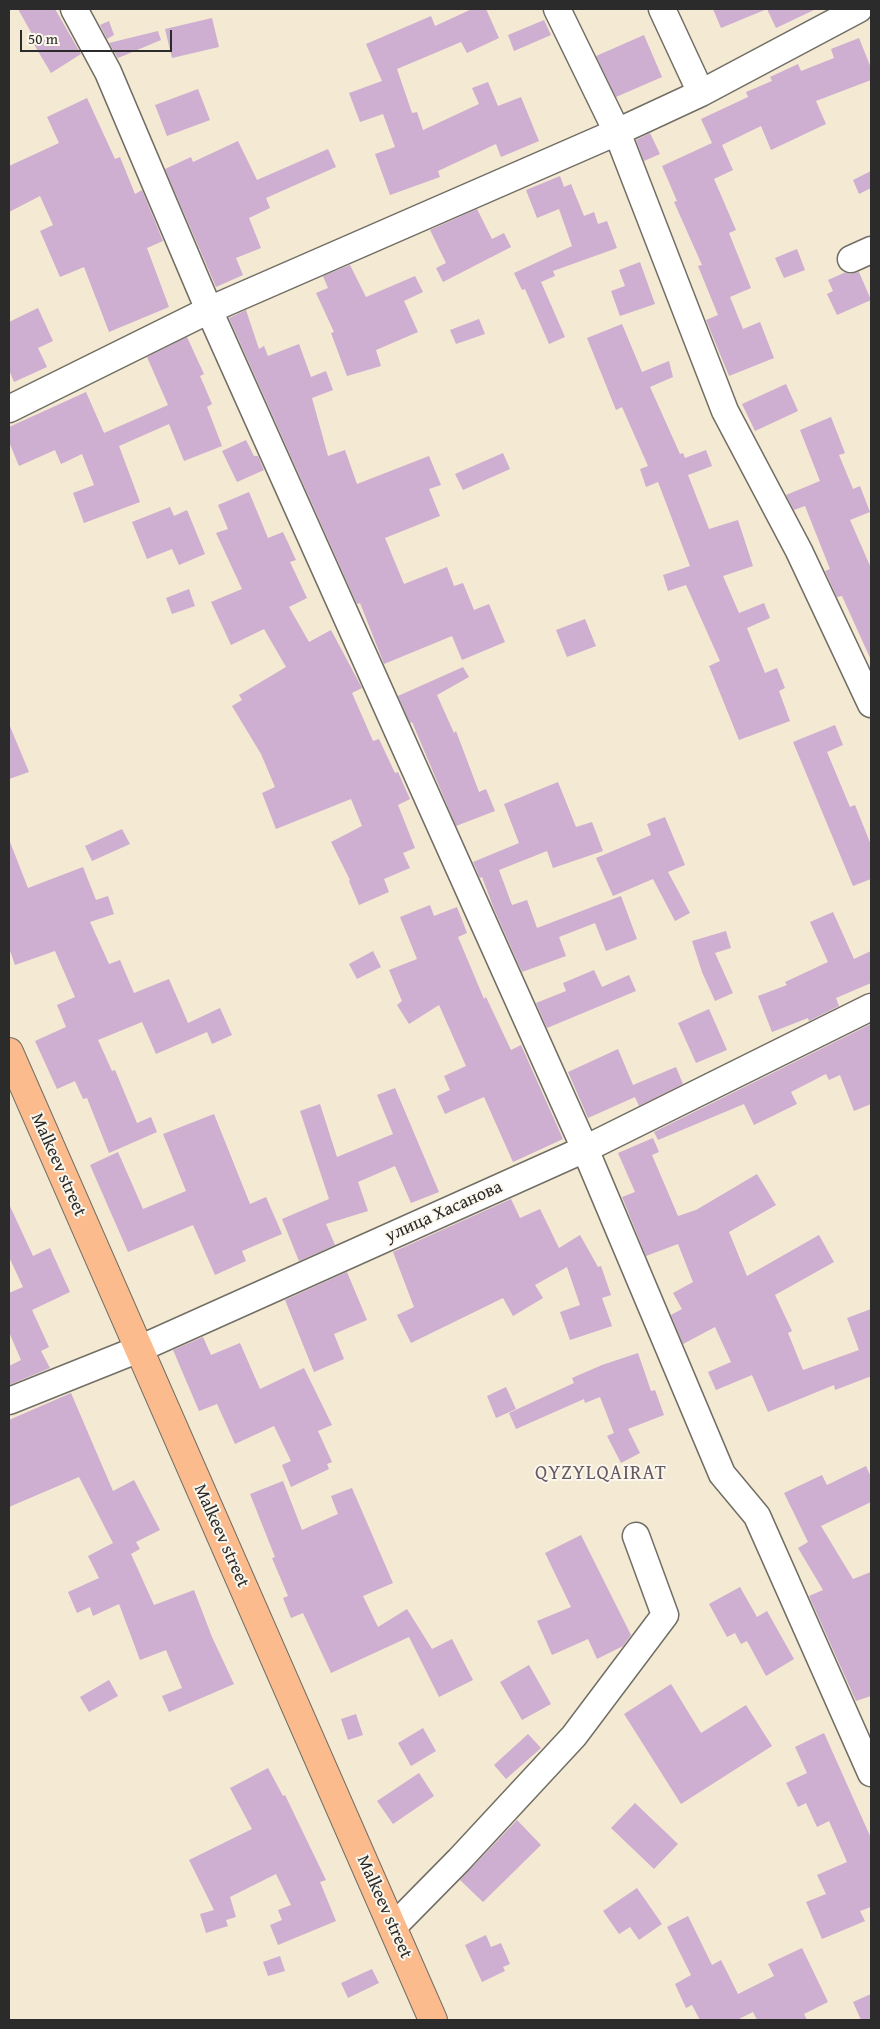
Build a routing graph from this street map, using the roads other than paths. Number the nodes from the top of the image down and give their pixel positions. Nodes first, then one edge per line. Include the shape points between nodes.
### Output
1 (74, 9) edge
2 (556, 9) edge
3 (662, 9) edge
4 (859, 9) edge
5 (701, 93) junction
6 (617, 132) junction
7 (209, 310) junction
8 (9, 408) edge
9 (871, 704) edge
10 (871, 1007) edge
11 (9, 1052) edge
12 (585, 1149) junction
13 (139, 1348) junction
14 (9, 1400) edge
15 (636, 1536) dead end
16 (871, 1773) edge
17 (393, 1927) junction
18 (434, 2020) edge

1 - 7 street via 108,72
2 - 6 street
3 - 5 street
4 - 5 street
5 - 6 street
6 - 7 street
6 - 9 street via 725,411 799,551
7 - 8 street
7 - 12 street
10 - 12 street, улица Хасанова
11 - 13 main road, Malkeev street
12 - 13 street, улица Хасанова
12 - 16 street via 722,1474 757,1516
13 - 14 street, улица Хасанова
13 - 17 main road, Malkeev street
15 - 17 street via 665,1615 574,1736
17 - 18 main road, Malkeev street

